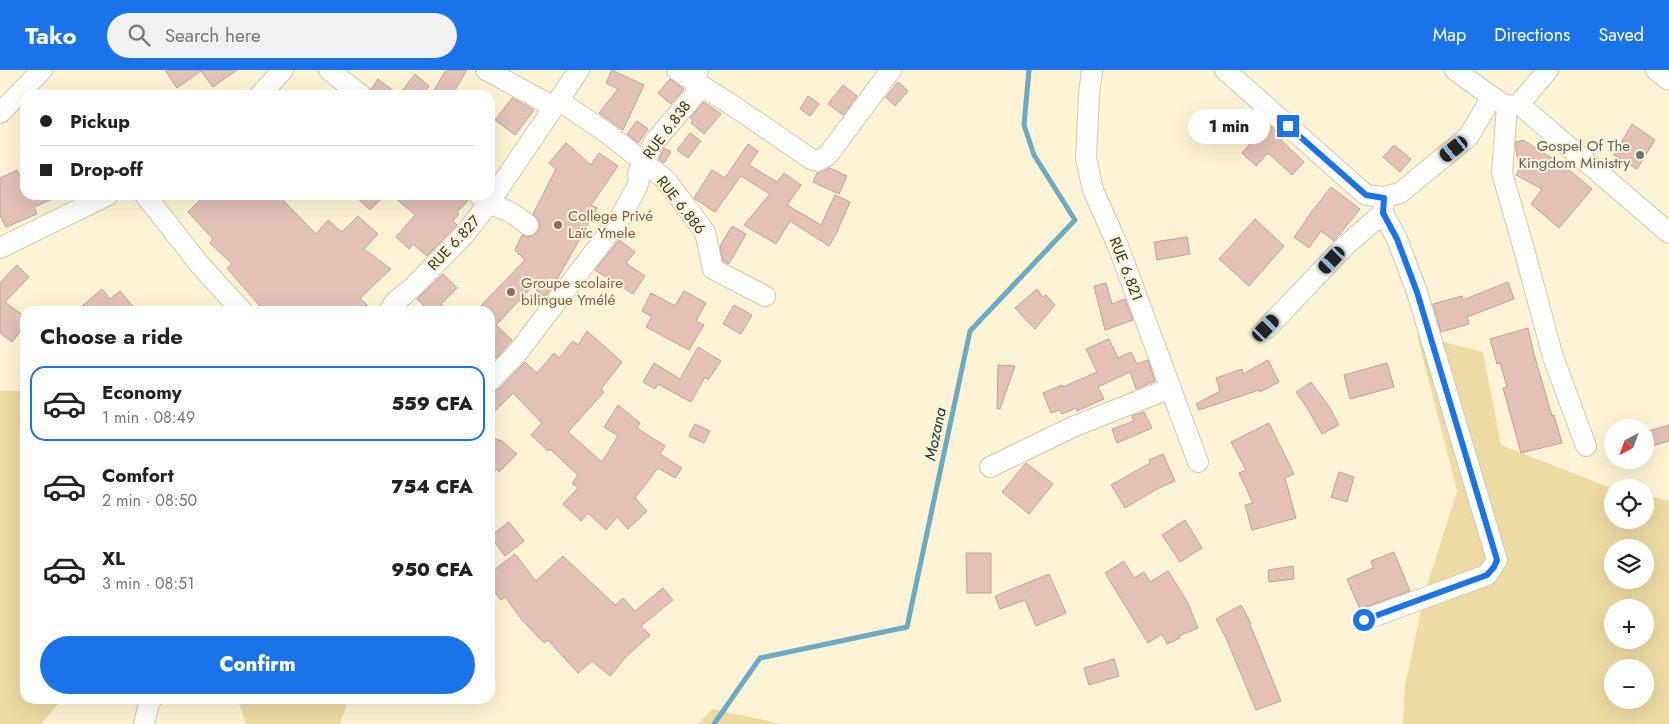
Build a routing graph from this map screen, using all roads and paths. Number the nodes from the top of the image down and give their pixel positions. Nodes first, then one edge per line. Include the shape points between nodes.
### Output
1 (42, 70) edge
2 (283, 70) edge
3 (329, 70) edge
4 (486, 70) edge
5 (579, 70) edge
6 (677, 70) edge
7 (891, 70) edge
8 (1092, 70) edge
9 (1225, 70) edge
10 (1455, 70) edge
11 (1548, 70) edge
12 (1656, 70) edge
13 (696, 76) edge
14 (1669, 80) edge
15 (22, 90) edge
16 (265, 90) edge
17 (355, 90) edge
18 (20, 93) edge
19 (1506, 102) junction
20 (556, 103) junction
21 (0, 113) edge
22 (643, 161) junction
23 (495, 184) edge
24 (98, 200) edge
25 (149, 200) edge
26 (483, 200) edge
27 (486, 200) edge
28 (1383, 205) junction
29 (528, 225) dead end
30 (1669, 234) edge
31 (0, 248) edge
32 (765, 296) dead end
33 (237, 306) edge
34 (392, 306) edge
35 (1266, 328) dead end
36 (495, 376) edge
37 (1171, 388) junction
38 (1586, 446) dead end
39 (1198, 462) dead end
40 (990, 468) dead end
41 (1364, 620) dead end
42 (149, 704) edge
43 (144, 724) edge

1 - 15 street
2 - 16 street
3 - 17 street
4 - 20 street, RUE 6.886
5 - 20 street, RUE 6.827
6 - 13 street
7 - 13 street via 828,155 818,161
8 - 37 street, RUE 6.821 via 1086,158 1093,190 1118,246
9 - 28 street via 1366,195
10 - 19 street
11 - 19 street
12 - 14 street
13 - 22 street, RUE 6.838 via 696,92 654,142
18 - 21 street
19 - 28 street via 1468,138
19 - 30 street
19 - 38 street via 1502,173 1553,357
20 - 22 street, RUE 6.886 via 607,133
20 - 23 street, RUE 6.827
22 - 32 street, RUE 6.886 via 666,180 706,232 713,269
22 - 36 street, RUE 6.838 via 637,187 618,221
24 - 31 street
25 - 33 street via 200,266
26 - 34 street, RUE 6.827 via 464,235
27 - 29 street
28 - 35 street
28 - 41 street via 1417,292 1497,560 1487,575
37 - 39 street, RUE 6.821
37 - 40 street via 1075,426
42 - 43 street

